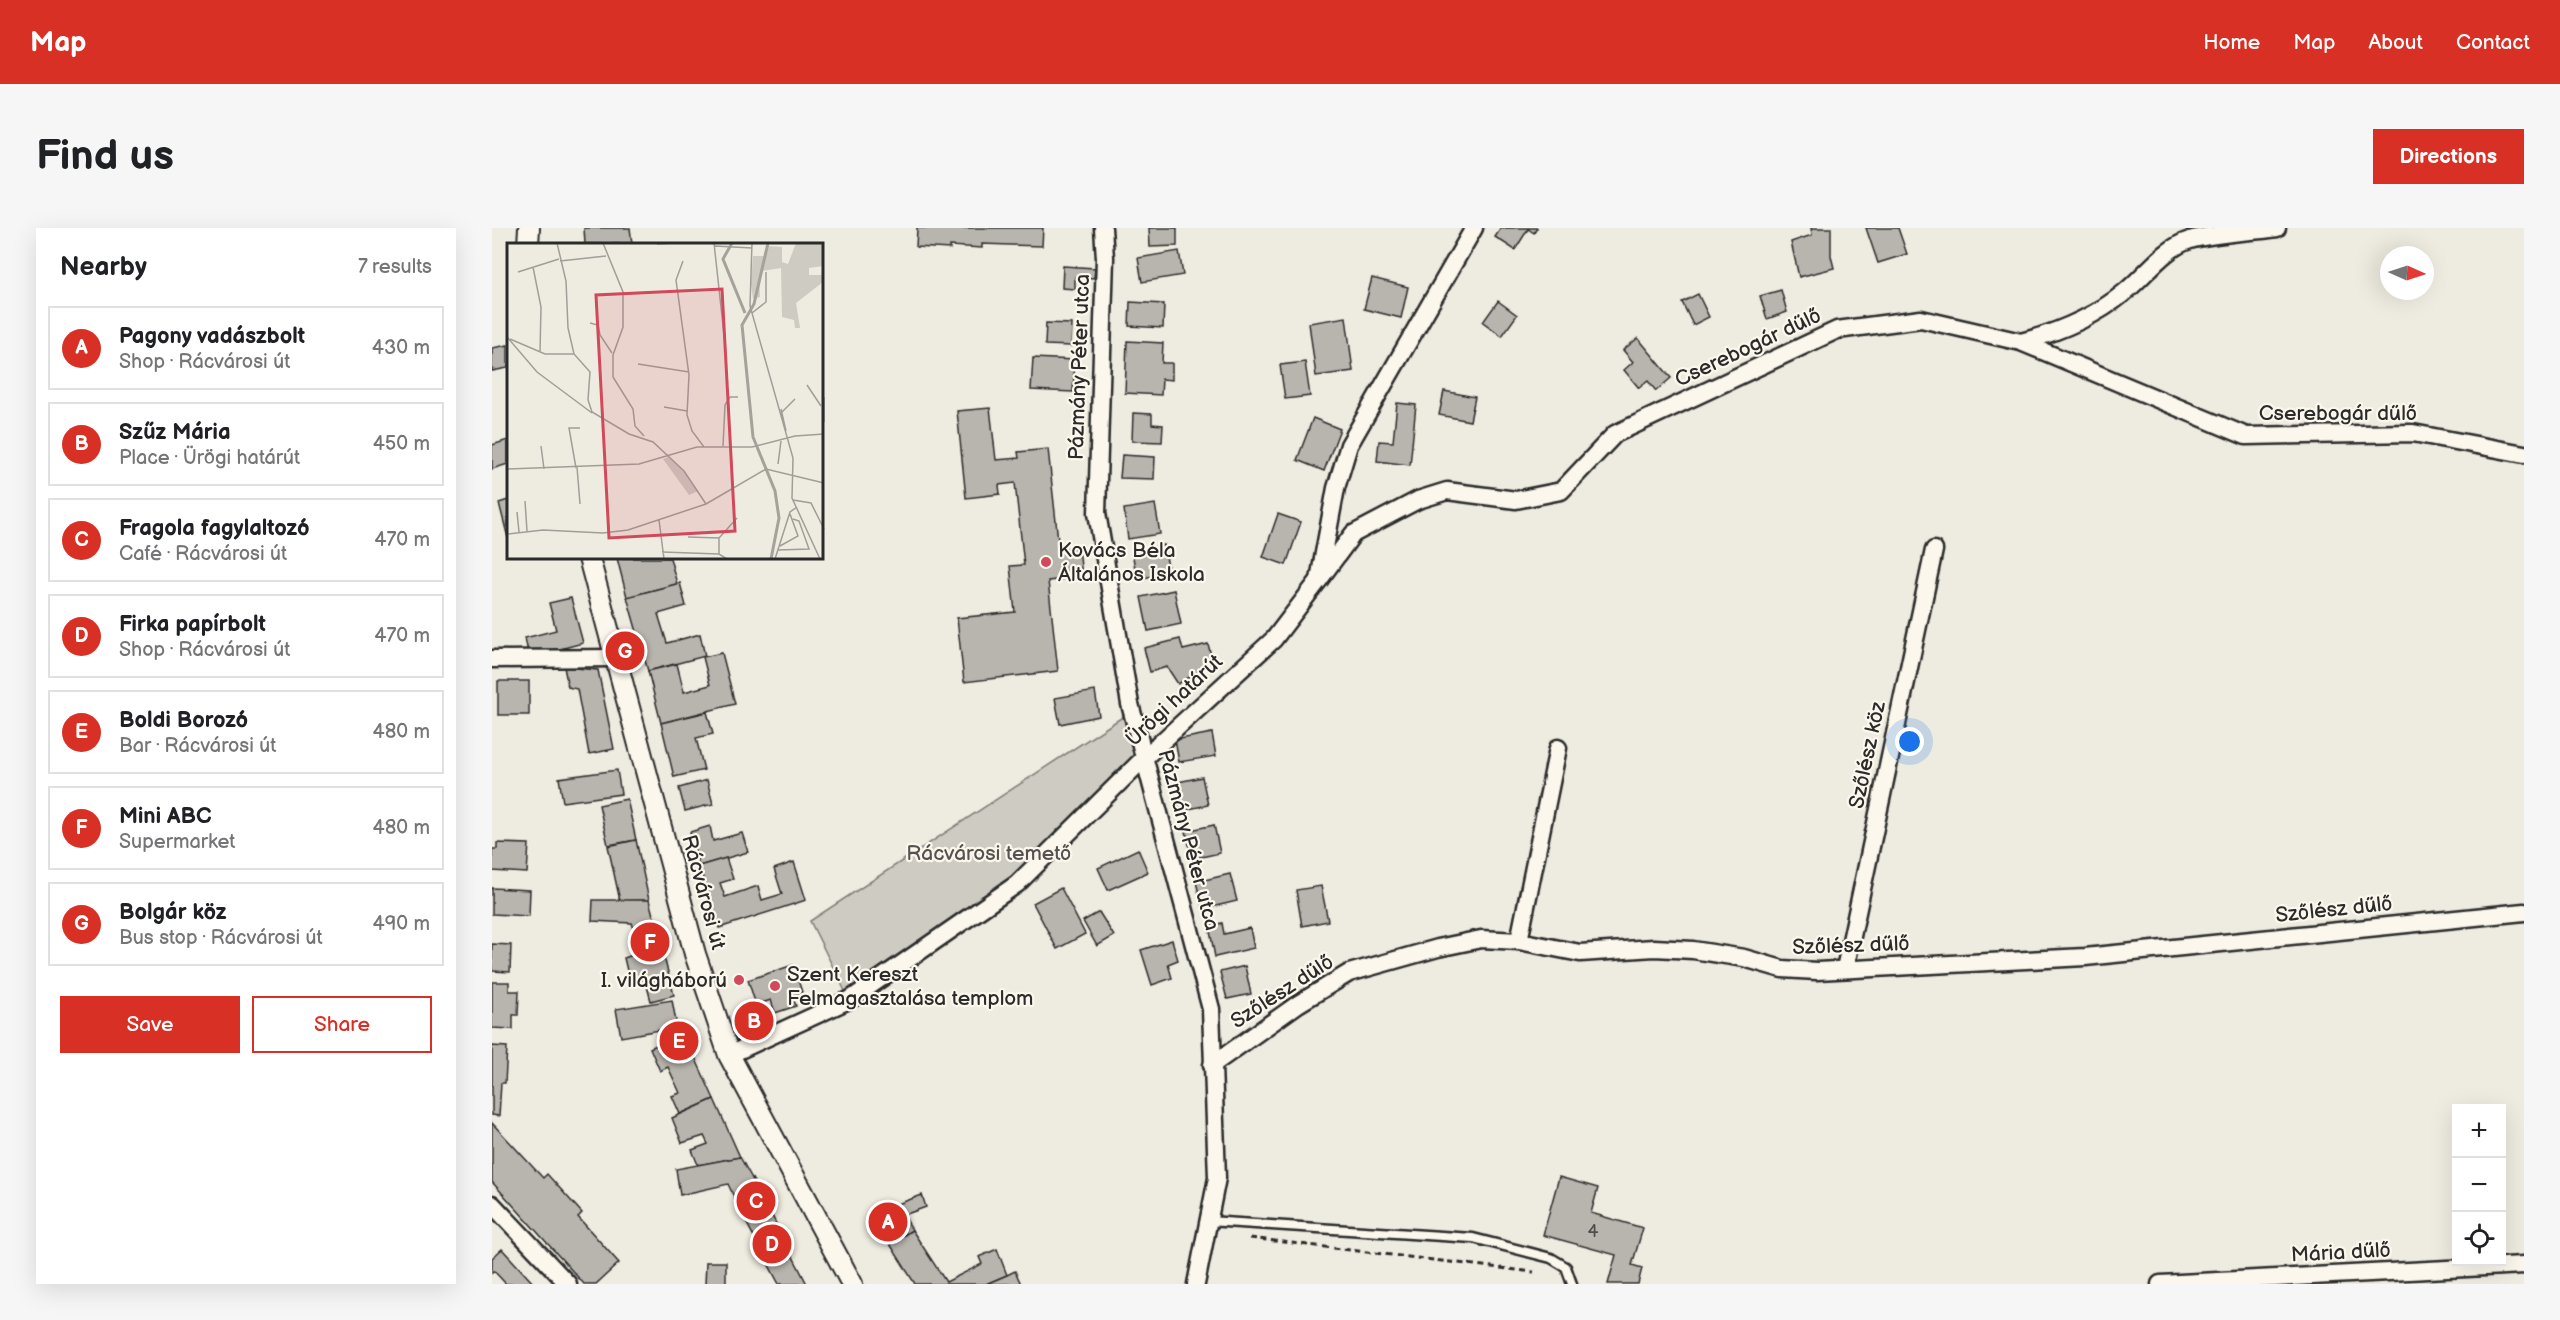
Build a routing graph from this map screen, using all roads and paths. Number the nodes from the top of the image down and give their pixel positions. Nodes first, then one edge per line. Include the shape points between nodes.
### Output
1 (529, 228) edge
2 (1103, 228) edge
3 (1474, 228) edge
4 (2277, 228) edge
5 (528, 243) edge
6 (2021, 342) junction
7 (2524, 454) edge
8 (1934, 550) dead end
9 (590, 560) edge
10 (1319, 580) junction
11 (615, 658) junction
12 (492, 659) edge
13 (1558, 748) dead end
14 (1143, 759) junction
15 (2524, 912) edge
16 (1520, 941) junction
17 (1845, 969) junction
18 (729, 1055) junction
19 (1212, 1065) junction
20 (492, 1204) edge
21 (1208, 1221) junction
22 (1250, 1238) dead end
23 (2524, 1265) edge
24 (1534, 1272) dead end
25 (568, 1284) edge
26 (852, 1284) edge
27 (1196, 1284) edge
28 (1572, 1284) edge
29 (2160, 1284) edge

1 - 5 street
2 - 14 street, Pázmány Péter utca via 1097,513
3 - 10 street, Ürögi határút via 1349,445 1336,488
4 - 6 street via 2189,240 2167,254 2124,293 2084,319
6 - 7 street, Cserebogár dűlő via 2246,436 2413,433
6 - 10 street, Cserebogár dűlő via 1920,319 1837,330 1615,434 1561,491 1516,500 1447,491 1418,500 1353,534
8 - 17 street, Szőlész köz
9 - 11 street, Rácvárosi út
10 - 14 street, Ürögi határút via 1274,639
11 - 12 street
11 - 18 street, Rácvárosi út via 695,954
13 - 16 street
14 - 18 street, Ürögi határút via 1017,884 851,999
14 - 19 street, Pázmány Péter utca via 1211,1010
15 - 17 street, Szőlész dűlő via 2085,957
16 - 17 street, Szőlész dűlő via 1580,953 1654,948 1693,950 1782,969
16 - 19 street, Szőlész dűlő via 1481,939 1349,973
18 - 26 street, Rácvárosi út
19 - 21 street, Pázmány Péter utca via 1217,1178
20 - 25 street
21 - 27 street, Pázmány Péter utca
21 - 28 lane via 1473,1238 1551,1258 1566,1267
22 - 24 path
23 - 29 street, Mária dűlő

